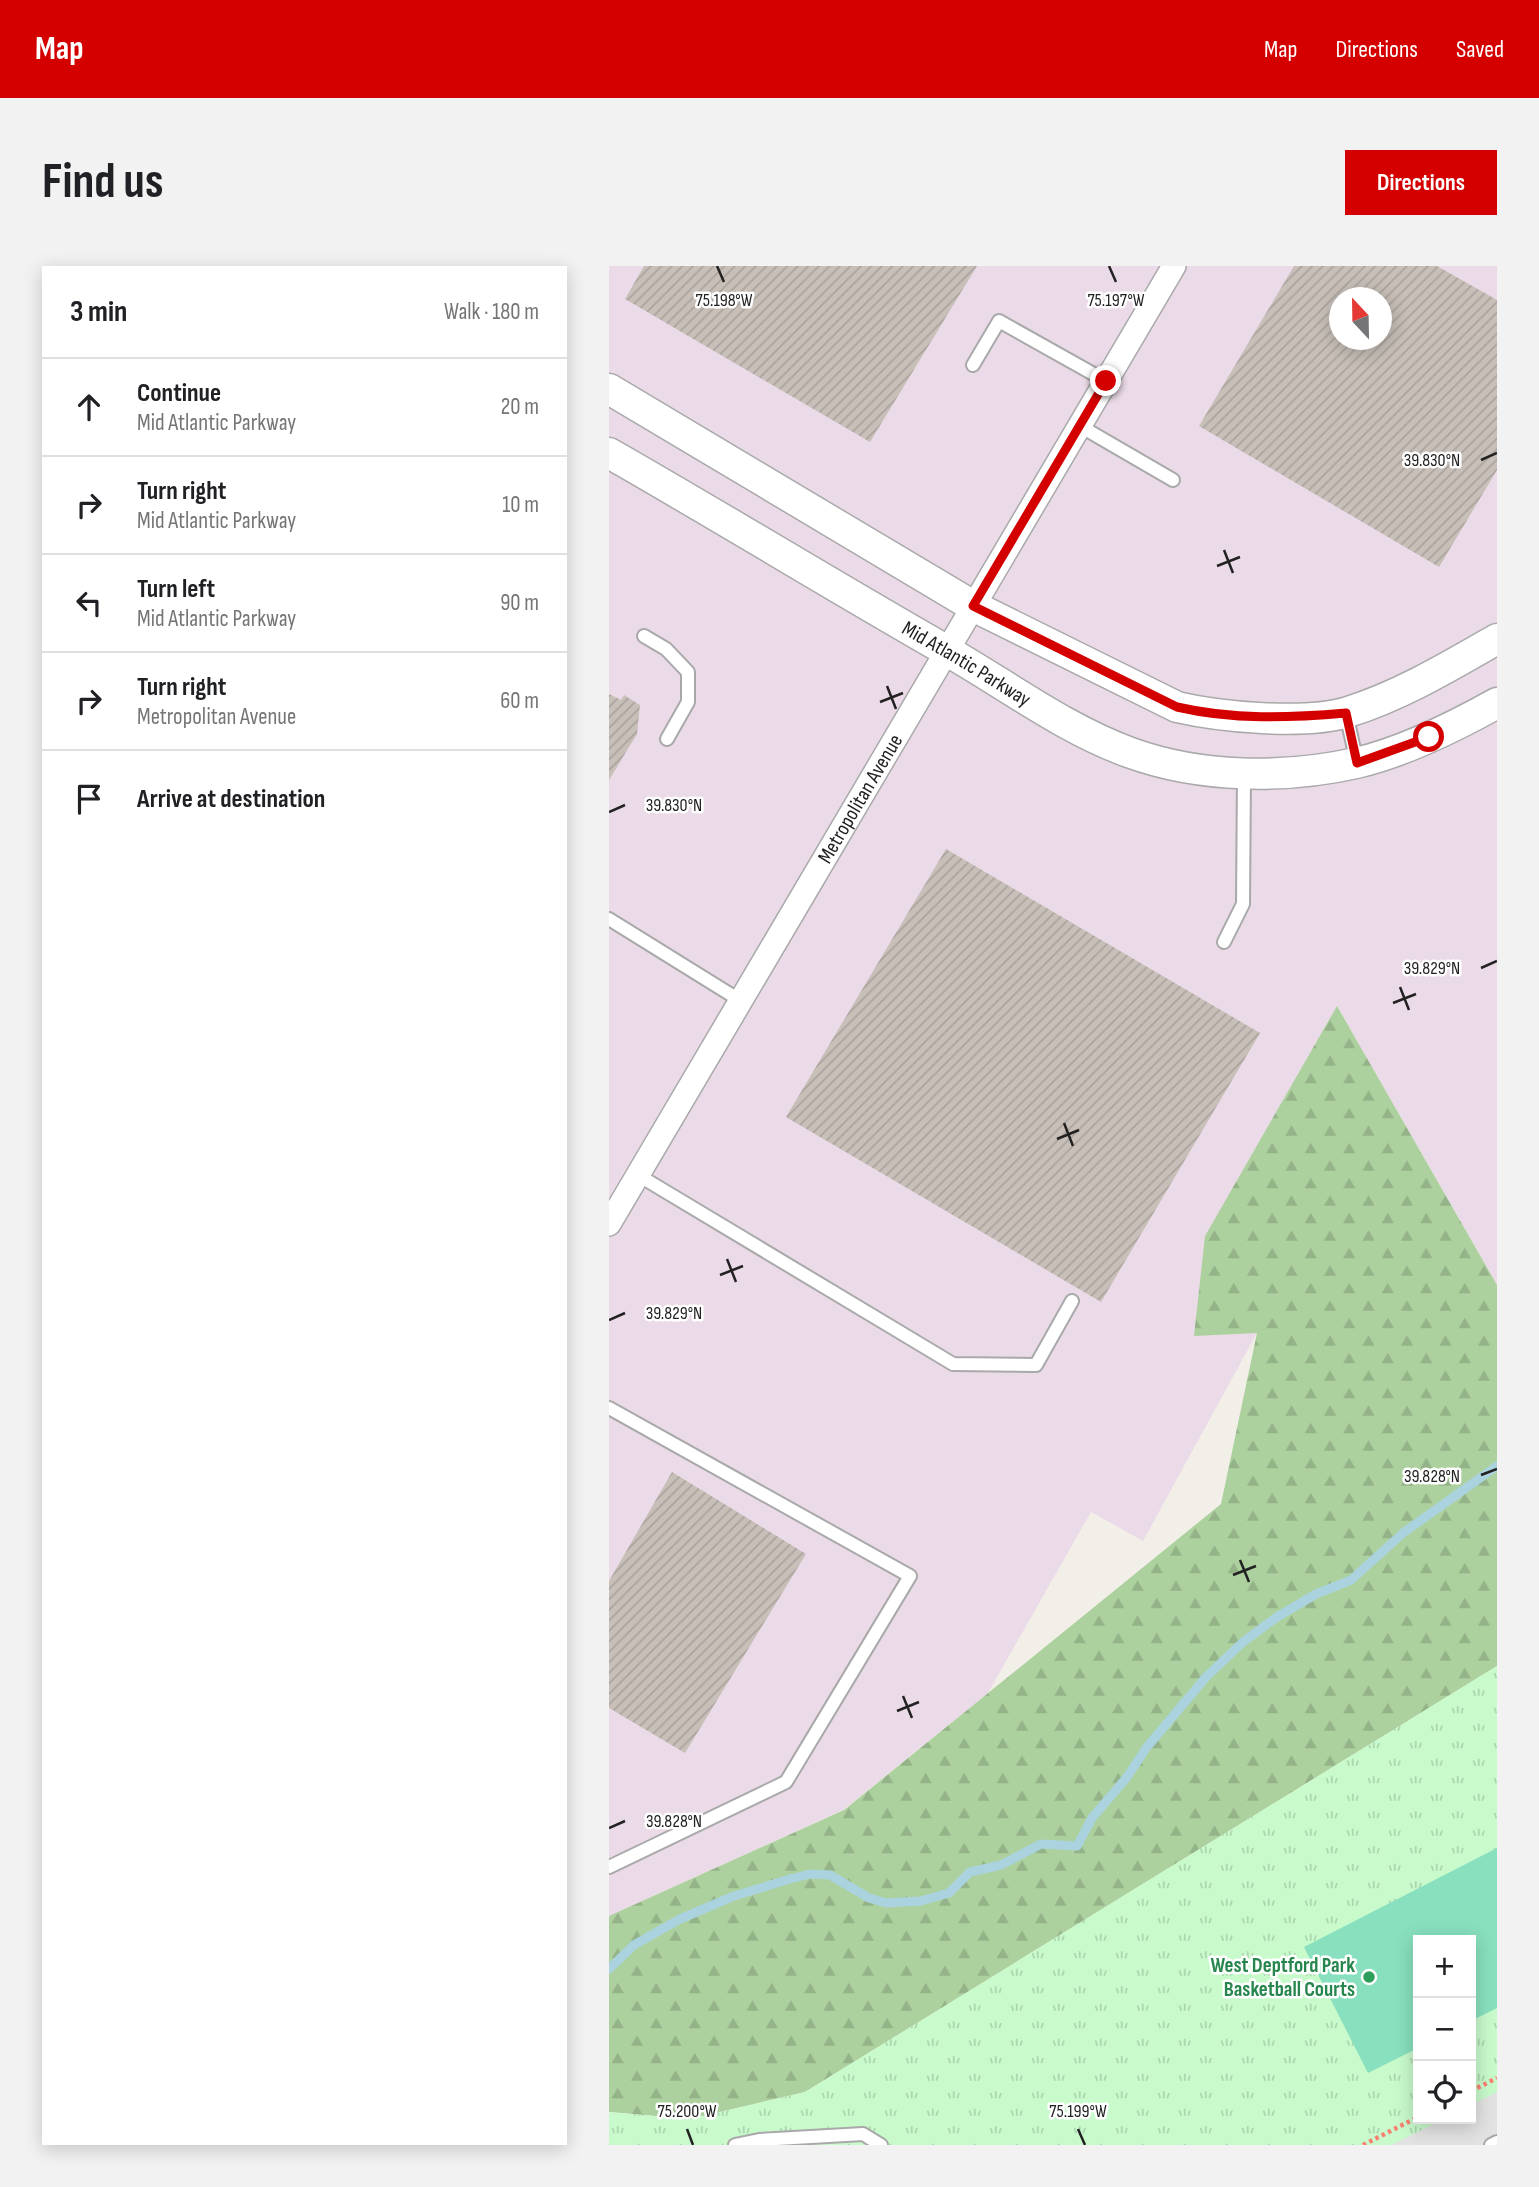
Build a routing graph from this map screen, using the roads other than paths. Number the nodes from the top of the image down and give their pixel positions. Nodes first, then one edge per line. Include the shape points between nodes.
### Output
1 (1174, 266) edge
2 (973, 365) dead end
3 (1106, 381) junction
4 (609, 389) edge
5 (1080, 426) junction
6 (609, 453) edge
7 (1173, 480) dead end
8 (973, 606) junction
9 (644, 636) dead end
10 (1497, 639) edge
11 (948, 652) junction
12 (1497, 703) edge
13 (1346, 713) junction
14 (667, 739) dead end
15 (1357, 763) junction
16 (1244, 773) junction
17 (609, 919) edge
18 (1224, 942) dead end
19 (741, 1001) junction
20 (638, 1175) junction
21 (609, 1224) edge
22 (1072, 1301) dead end
23 (609, 1408) edge
24 (609, 1867) edge
25 (1497, 2142) edge
26 (735, 2145) edge
27 (881, 2145) edge
28 (1491, 2145) edge

1 - 3 street, Metropolitan Avenue
2 - 3 lane via 999,321
3 - 5 street, Metropolitan Avenue
4 - 8 street
5 - 7 lane
5 - 8 street, Metropolitan Avenue
6 - 11 street, Mid Atlantic Parkway
8 - 11 street, Metropolitan Avenue
8 - 13 street via 1177,707 1206,714 1287,718
9 - 14 lane via 666,649 688,672 688,702
10 - 13 street via 1416,683
11 - 16 street, Mid Atlantic Parkway via 1074,726 1132,753 1188,767
11 - 19 street, Metropolitan Avenue
12 - 15 street, Mid Atlantic Parkway via 1429,737
13 - 15 lane
15 - 16 street, Mid Atlantic Parkway
16 - 18 lane via 1243,904
17 - 19 lane
19 - 20 street, Metropolitan Avenue
20 - 21 street, Metropolitan Avenue
20 - 22 lane via 953,1364 1036,1365
23 - 24 lane via 910,1576 786,1782
25 - 28 lane
26 - 27 lane via 863,2134

